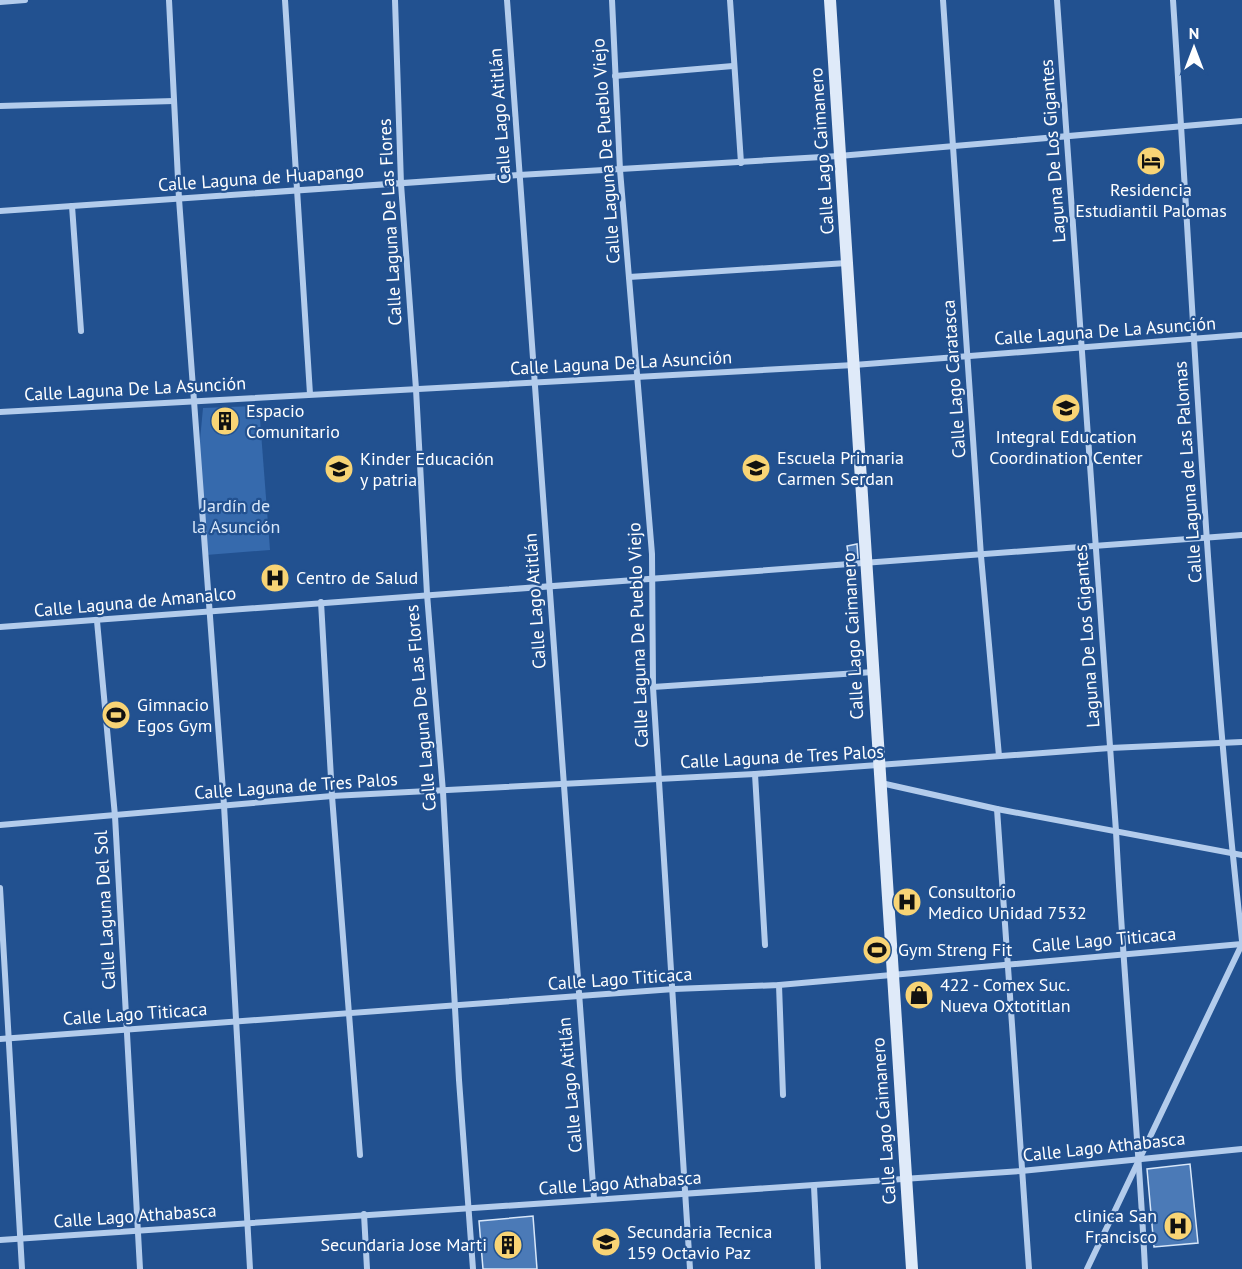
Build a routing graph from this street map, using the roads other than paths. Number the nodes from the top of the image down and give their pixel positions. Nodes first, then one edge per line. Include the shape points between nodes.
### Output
1 (25, 0) edge
2 (169, 0) edge
3 (285, 0) edge
4 (395, 0) edge
5 (507, 0) edge
6 (612, 0) edge
7 (730, 0) edge
8 (830, 0) edge
9 (943, 0) edge
10 (1057, 0) edge
11 (1173, 0) edge
12 (0, 2) edge
13 (733, 66) junction
14 (615, 75) junction
15 (174, 100) junction
16 (0, 106) edge
17 (1242, 121) edge
18 (1181, 126) junction
19 (1066, 136) junction
20 (953, 148) junction
21 (839, 156) junction
22 (741, 163) junction
23 (620, 170) junction
24 (519, 175) junction
25 (401, 184) junction
26 (295, 192) junction
27 (179, 199) junction
28 (72, 206) junction
29 (0, 211) edge
30 (847, 263) junction
31 (629, 277) junction
32 (81, 331) dead end
33 (1242, 335) edge
34 (1194, 339) junction
35 (1083, 345) junction
36 (968, 357) junction
37 (854, 365) junction
38 (636, 377) junction
39 (537, 382) junction
40 (416, 389) junction
41 (310, 394) junction
42 (195, 400) junction
43 (0, 412) edge
44 (1242, 535) edge
45 (1208, 537) junction
46 (1095, 545) junction
47 (981, 556) junction
48 (867, 564) junction
49 (651, 580) junction
50 (549, 588) junction
51 (427, 594) junction
52 (321, 602) junction
53 (210, 611) junction
54 (97, 621) junction
55 (0, 627) edge
56 (873, 672) junction
57 (653, 687) junction
58 (1242, 742) edge
59 (1223, 743) junction
60 (1110, 748) junction
61 (999, 756) junction
62 (879, 766) junction
63 (755, 774) junction
64 (659, 779) junction
65 (880, 783) junction
66 (562, 784) junction
67 (443, 792) junction
68 (332, 796) junction
69 (224, 805) junction
70 (998, 809) junction
71 (115, 816) junction
72 (0, 825) edge
73 (1116, 831) junction
74 (1232, 853) junction
75 (1242, 855) edge
76 (0, 888) edge
77 (1242, 943) edge
78 (765, 945) dead end
79 (1122, 953) junction
80 (1008, 963) junction
81 (891, 973) junction
82 (779, 985) junction
83 (674, 989) junction
84 (578, 998) junction
85 (456, 1006) junction
86 (349, 1014) junction
87 (236, 1022) junction
88 (127, 1030) junction
89 (8, 1038) junction
90 (0, 1039) edge
91 (783, 1095) dead end
92 (1242, 1149) edge
93 (360, 1155) dead end
94 (1140, 1159) junction
95 (1021, 1171) junction
96 (906, 1179) junction
97 (814, 1186) junction
98 (684, 1193) junction
99 (594, 1199) junction
100 (467, 1208) junction
101 (364, 1214) junction
102 (247, 1222) junction
103 (138, 1230) junction
104 (19, 1239) junction
105 (0, 1240) edge
106 (22, 1269) edge
107 (140, 1269) edge
108 (250, 1269) edge
109 (367, 1269) edge
110 (473, 1269) edge
111 (690, 1269) edge
112 (818, 1269) edge
113 (912, 1269) edge
114 (1029, 1269) edge
115 (1087, 1269) edge
116 (1145, 1269) edge

1 - 12 street
2 - 15 street
3 - 26 street
4 - 25 street, Calle Laguna De Las Flores
5 - 24 street, Calle Lago Atitlán
6 - 14 street, Calle Laguna De Pueblo Viejo
7 - 13 street
8 - 21 street, Calle Lago Caimanero
9 - 20 street, Calle Lago Caratasca
10 - 19 street, Laguna De Los Gigantes
11 - 18 street, Calle Laguna de Las Palomas
13 - 14 street
13 - 22 street
14 - 23 street, Calle Laguna De Pueblo Viejo
15 - 16 street
15 - 27 street
17 - 18 street, Calle Laguna de Huapango
18 - 19 street, Calle Laguna de Huapango
18 - 34 street, Calle Laguna de Las Palomas
19 - 20 street, Calle Laguna de Huapango
19 - 35 street, Laguna De Los Gigantes
20 - 21 street, Calle Laguna de Huapango
20 - 36 street, Calle Lago Caratasca
21 - 22 street, Calle Laguna de Huapango
21 - 30 street, Calle Lago Caimanero
22 - 23 street, Calle Laguna de Huapango
23 - 24 street, Calle Laguna de Huapango
23 - 31 street, Calle Laguna De Pueblo Viejo
24 - 25 street, Calle Laguna de Huapango
24 - 39 street, Calle Lago Atitlán
25 - 26 street, Calle Laguna de Huapango
25 - 40 street, Calle Laguna De Las Flores
26 - 27 street, Calle Laguna de Huapango
26 - 41 street
27 - 28 street, Calle Laguna de Huapango
27 - 42 street
28 - 29 street, Calle Laguna de Huapango
28 - 32 street
30 - 31 street
30 - 37 street, Calle Lago Caimanero
31 - 38 street, Calle Laguna De Pueblo Viejo
33 - 34 street, Calle Laguna De La Asunción
34 - 35 street, Calle Laguna De La Asunción
34 - 45 street, Calle Laguna de Las Palomas
35 - 36 street, Calle Laguna De La Asunción
35 - 46 street, Laguna De Los Gigantes
36 - 37 street, Calle Laguna De La Asunción
36 - 47 street, Calle Lago Caratasca
37 - 38 street, Calle Laguna De La Asunción
37 - 48 street, Calle Lago Caimanero
38 - 39 street, Calle Laguna De La Asunción
38 - 49 street, Calle Laguna De Pueblo Viejo
39 - 40 street, Calle Laguna De La Asunción
39 - 50 street, Calle Lago Atitlán
40 - 41 street, Calle Laguna De La Asunción
40 - 51 street, Calle Laguna De Las Flores
41 - 42 street, Calle Laguna De La Asunción
42 - 43 street, Calle Laguna De La Asunción
42 - 53 street
44 - 45 street, Calle Laguna de Amanalco
45 - 46 street, Calle Laguna de Amanalco
45 - 59 street, Calle Laguna de Las Palomas
46 - 47 street, Calle Laguna de Amanalco
46 - 60 street, Laguna De Los Gigantes
47 - 48 street, Calle Laguna de Amanalco
47 - 61 street, Calle Lago Caratasca
48 - 49 street, Calle Laguna de Amanalco
48 - 56 street, Calle Lago Caimanero
49 - 50 street, Calle Laguna de Amanalco
49 - 57 street, Calle Laguna De Pueblo Viejo
50 - 51 street, Calle Laguna de Amanalco
50 - 66 street, Calle Lago Atitlán
51 - 52 street, Calle Laguna de Amanalco
51 - 67 street, Calle Laguna De Las Flores
52 - 53 street, Calle Laguna de Amanalco
52 - 68 street
53 - 54 street, Calle Laguna de Amanalco
53 - 69 street
54 - 55 street, Calle Laguna de Amanalco
54 - 71 street, Calle Laguna Del Sol
56 - 57 street
56 - 62 street, Calle Lago Caimanero
57 - 64 street, Calle Laguna De Pueblo Viejo
58 - 59 street, Calle Laguna de Tres Palos
59 - 60 street, Calle Laguna de Tres Palos
59 - 74 street, Calle Laguna de Las Palomas
60 - 61 street, Calle Laguna de Tres Palos
60 - 73 street, Laguna De Los Gigantes
61 - 62 street, Calle Laguna de Tres Palos
62 - 63 street, Calle Laguna de Tres Palos
62 - 65 street, Calle Lago Caimanero
63 - 64 street, Calle Laguna de Tres Palos
63 - 78 street
64 - 66 street, Calle Laguna de Tres Palos
64 - 83 street, Calle Laguna De Pueblo Viejo
65 - 70 street
65 - 81 street, Calle Lago Caimanero
66 - 67 street, Calle Laguna de Tres Palos
66 - 84 street, Calle Lago Atitlán
67 - 68 street, Calle Laguna de Tres Palos
67 - 85 street, Calle Laguna De Las Flores
68 - 69 street, Calle Laguna de Tres Palos
68 - 86 street
69 - 71 street, Calle Laguna de Tres Palos
69 - 87 street
70 - 73 street
70 - 80 street
71 - 72 street, Calle Laguna de Tres Palos
71 - 88 street, Calle Laguna Del Sol
73 - 74 street
73 - 79 street, Laguna De Los Gigantes
74 - 75 street
74 - 77 street, Calle Laguna de Las Palomas
76 - 89 street
77 - 79 street, Calle Lago Titicaca
77 - 94 street
79 - 80 street, Calle Lago Titicaca
79 - 94 street, Laguna De Los Gigantes
80 - 81 street, Calle Lago Titicaca
80 - 95 street
81 - 82 street, Calle Lago Titicaca
81 - 96 street, Calle Lago Caimanero
82 - 83 street, Calle Lago Titicaca
82 - 91 street
83 - 84 street, Calle Lago Titicaca
83 - 98 street, Calle Laguna De Pueblo Viejo
84 - 85 street, Calle Lago Titicaca
84 - 99 street, Calle Lago Atitlán
85 - 86 street, Calle Lago Titicaca
85 - 100 street, Calle Laguna De Las Flores
86 - 87 street, Calle Lago Titicaca
86 - 93 street
87 - 88 street, Calle Lago Titicaca
87 - 102 street
88 - 89 street, Calle Lago Titicaca
88 - 103 street, Calle Laguna Del Sol
89 - 90 street, Calle Lago Titicaca
89 - 104 street
92 - 94 street, Calle Lago Athabasca
94 - 95 street, Calle Lago Athabasca
94 - 115 street
94 - 116 street, Laguna De Los Gigantes
95 - 96 street, Calle Lago Athabasca
95 - 114 street
96 - 97 street, Calle Lago Athabasca
96 - 113 street, Calle Lago Caimanero
97 - 98 street, Calle Lago Athabasca
97 - 112 street
98 - 99 street, Calle Lago Athabasca
98 - 111 street, Calle Laguna De Pueblo Viejo
99 - 100 street, Calle Lago Athabasca
100 - 101 street, Calle Lago Athabasca
100 - 110 street, Calle Laguna De Las Flores
101 - 102 street, Calle Lago Athabasca
101 - 109 street
102 - 103 street, Calle Lago Athabasca
102 - 108 street
103 - 104 street, Calle Lago Athabasca
103 - 107 street, Calle Laguna Del Sol
104 - 105 street, Calle Lago Athabasca
104 - 106 street

